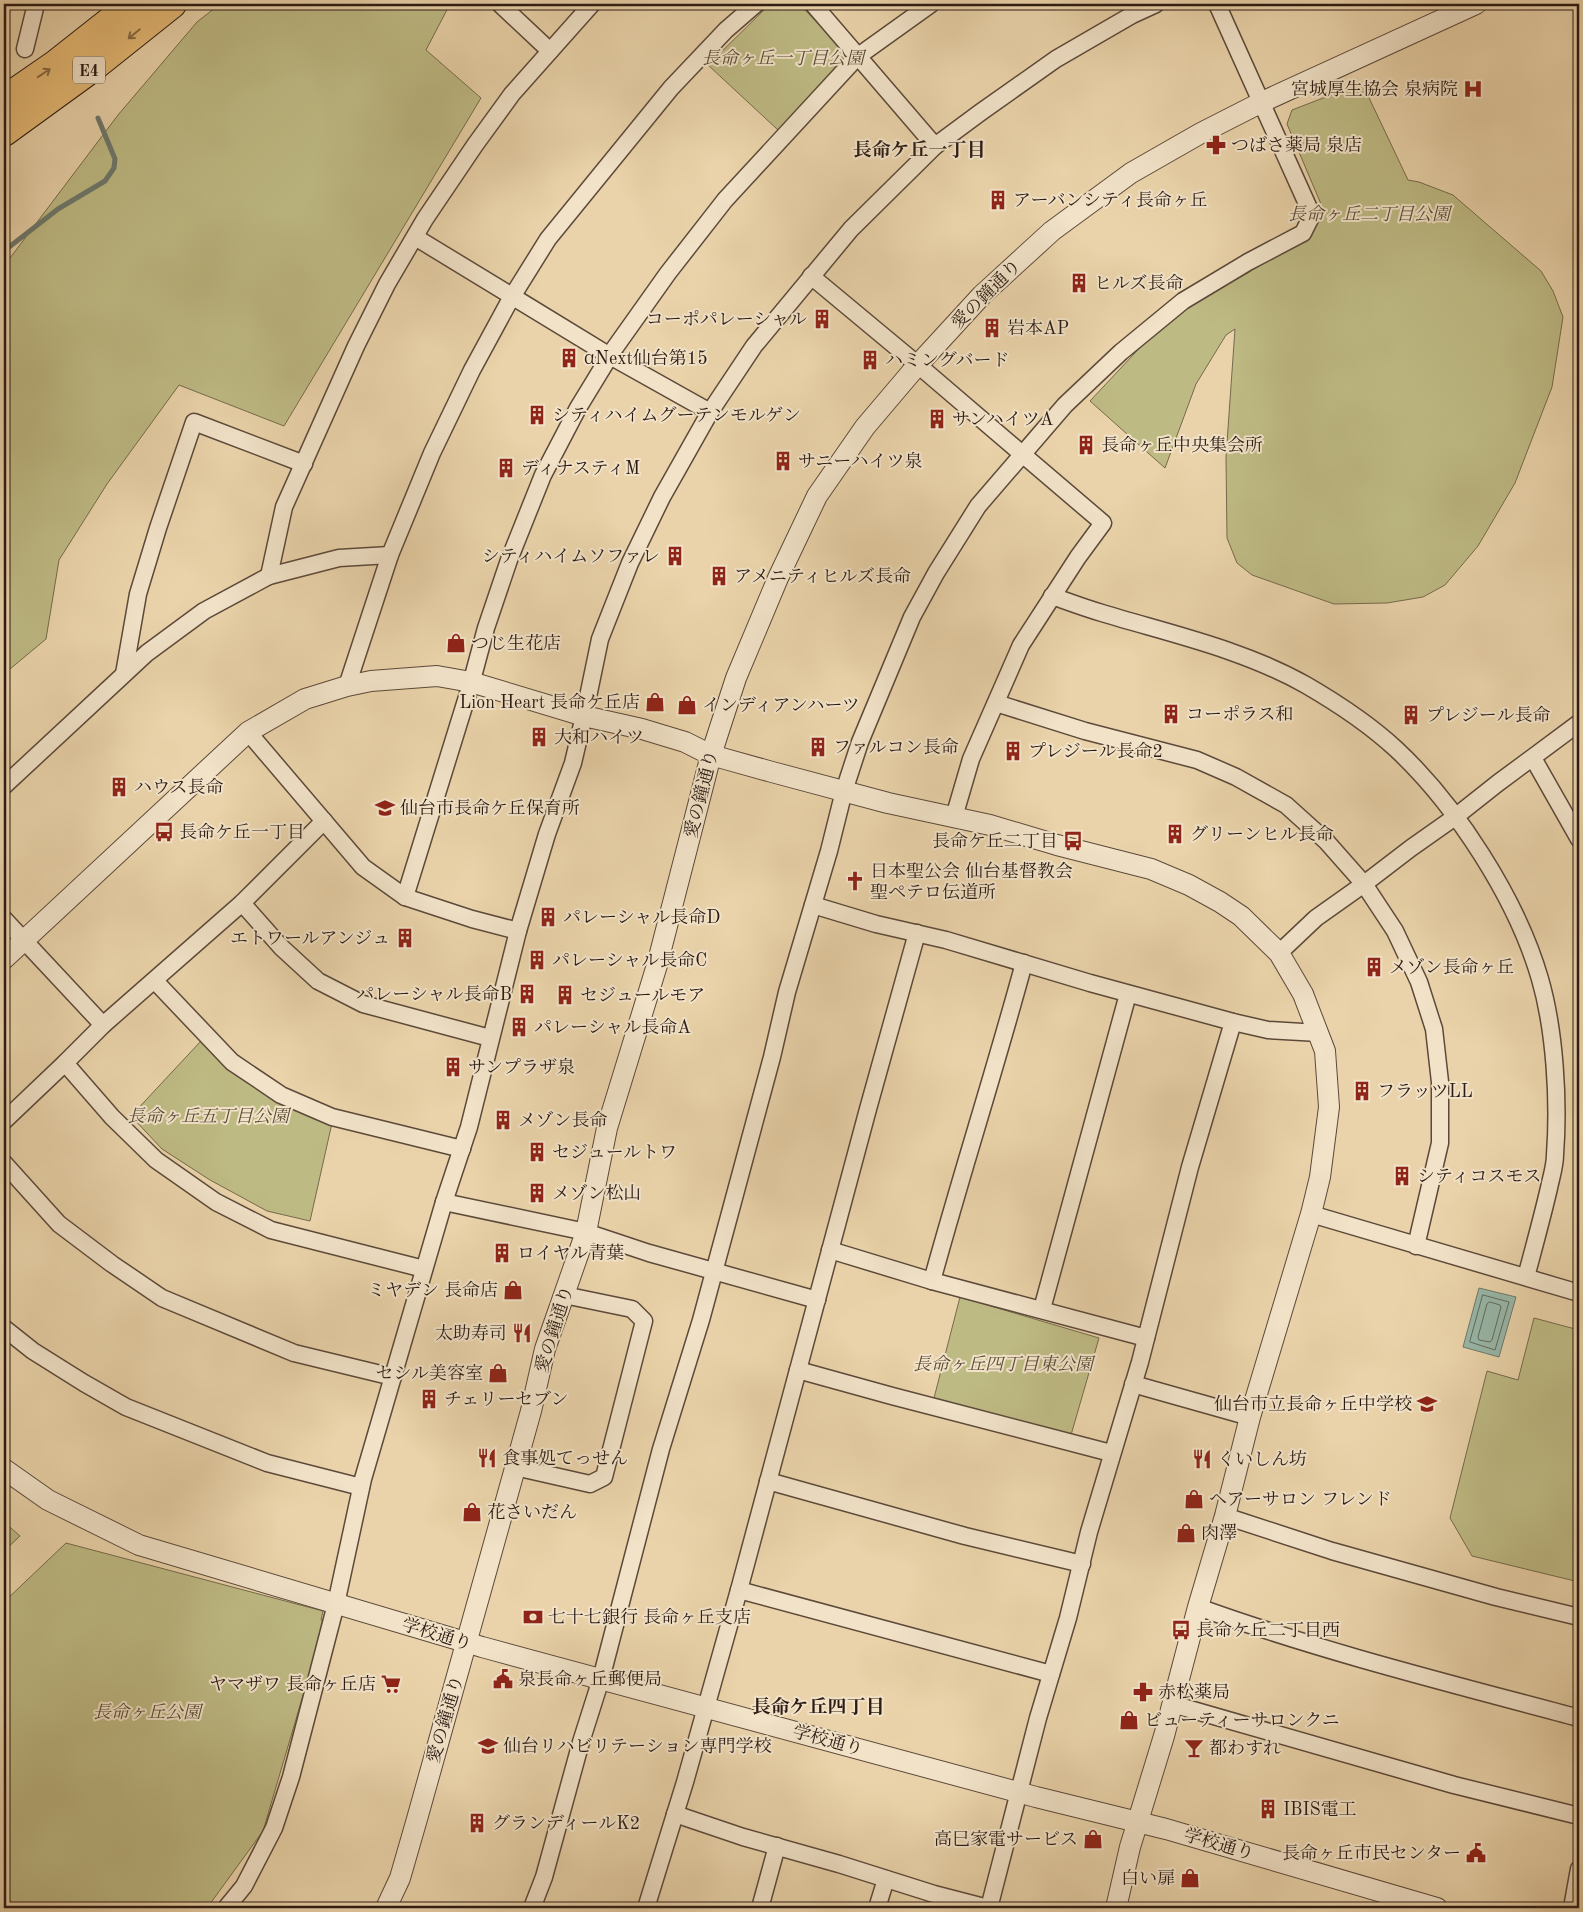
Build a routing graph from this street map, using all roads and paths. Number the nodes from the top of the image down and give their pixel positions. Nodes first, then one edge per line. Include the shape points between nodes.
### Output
1 (36, 4) edge
2 (132, 4) edge
3 (172, 4) edge
4 (500, 4) edge
5 (592, 4) edge
6 (756, 4) edge
7 (813, 4) edge
8 (931, 4) edge
9 (1156, 4) edge
10 (1217, 4) edge
11 (1476, 4) edge
12 (24, 49) dead end
13 (550, 51) junction
14 (857, 57) junction
15 (4, 100) edge
16 (1262, 102) junction
17 (4, 132) edge
18 (935, 146) junction
19 (415, 237) junction
20 (811, 276) junction
21 (512, 297) junction
22 (610, 356) junction
23 (918, 364) junction
24 (710, 412) junction
25 (1022, 454) junction
26 (304, 464) junction
27 (390, 555) junction
28 (269, 576) junction
29 (1052, 596) junction
30 (124, 674) junction
31 (471, 682) junction
32 (347, 686) junction
33 (996, 703) junction
34 (584, 716) junction
35 (1579, 723) edge
36 (248, 732) junction
37 (711, 754) junction
38 (1533, 758) junction
39 (4, 786) edge
40 (844, 791) junction
41 (954, 817) junction
42 (1455, 817) junction
43 (324, 821) junction
44 (1579, 839) edge
45 (1364, 884) junction
46 (405, 897) junction
47 (242, 903) junction
48 (813, 905) junction
49 (4, 919) edge
50 (518, 930) junction
51 (917, 934) junction
52 (24, 942) junction
53 (1280, 953) junction
54 (4, 960) edge
55 (1024, 963) junction
56 (155, 981) junction
57 (1128, 994) junction
58 (1233, 1022) junction
59 (103, 1025) junction
60 (1319, 1033) junction
61 (490, 1038) junction
62 (66, 1063) junction
63 (4, 1121) edge
64 (462, 1149) junction
65 (4, 1163) edge
66 (444, 1202) junction
67 (1311, 1214) junction
68 (586, 1232) junction
69 (1416, 1246) junction
70 (830, 1250) junction
71 (424, 1269) junction
72 (714, 1272) junction
73 (1526, 1277) junction
74 (932, 1281) junction
75 (1579, 1293) edge
76 (564, 1295) junction
77 (816, 1300) junction
78 (1042, 1309) junction
79 (4, 1328) edge
80 (1146, 1338) junction
81 (798, 1370) junction
82 (393, 1377) junction
83 (1133, 1384) junction
84 (1250, 1417) junction
85 (1112, 1453) junction
86 (515, 1467) junction
87 (4, 1469) edge
88 (768, 1481) junction
89 (361, 1487) junction
90 (1225, 1516) junction
91 (1082, 1564) junction
92 (740, 1590) junction
93 (336, 1604) junction
94 (1198, 1607) junction
95 (1579, 1618) edge
96 (466, 1643) junction
97 (1051, 1674) junction
98 (601, 1679) junction
99 (1172, 1704) junction
100 (705, 1707) junction
101 (1579, 1718) edge
102 (1018, 1791) junction
103 (675, 1814) junction
104 (1579, 1816) edge
105 (1138, 1821) junction
106 (777, 1846) junction
107 (1579, 1869) edge
108 (886, 1879) junction
109 (226, 1908) edge
110 (386, 1908) edge
111 (532, 1908) edge
112 (646, 1908) edge
113 (760, 1908) edge
114 (877, 1908) edge
115 (988, 1908) edge
116 (1116, 1908) edge
117 (1437, 1908) edge
118 (1572, 1908) edge

1 - 12 street
15 -> 2 highway, E4
3 -> 17 highway, E4
4 - 13 street
5 - 13 street
6 - 21 street via 726,30 671,88 548,239
7 - 14 street
8 - 14 street
9 - 18 street via 1056,59
10 - 16 street
11 - 16 street, 愛の鐘通り
13 - 19 street via 512,94
14 - 18 street
14 - 22 street via 725,200 668,273
16 - 23 street, 愛の鐘通り via 1131,173 1052,231 982,295
16 - 25 street via 1312,216 1303,233 1183,301 1065,404
18 - 20 street via 851,229
19 - 21 street
19 - 26 street via 356,346
20 - 23 street
20 - 24 street via 754,346
21 - 22 street
21 - 27 street via 432,453
22 - 24 street
22 - 31 street via 543,475 509,560
23 - 25 street
23 - 37 street, 愛の鐘通り via 865,427 817,496 736,678
24 - 34 street via 630,562 600,639
25 - 29 street via 1103,523
25 - 40 street via 978,506 912,617 860,742
26 - 28 street via 284,508
26 - 30 street via 194,422 138,594
27 - 28 street via 339,558
27 - 32 street
28 - 30 street via 204,611
29 - 33 street via 1021,644
29 - 42 street via 1204,642 1305,684 1354,715 1396,748
30 - 39 street
31 - 32 street via 437,676
31 - 34 street
31 - 46 street
32 - 36 street via 305,699
33 - 41 street via 971,759
33 - 45 street via 1085,731 1197,760 1236,777 1286,805 1326,841
34 - 37 street via 685,742
34 - 50 street
35 - 38 street
36 - 43 street
36 - 52 street
37 - 40 street
37 - 68 street, 愛の鐘通り via 657,965 607,1128
38 - 42 street
38 - 44 street
40 - 41 street
40 - 48 street
41 - 53 street via 1150,869 1190,885 1241,916
42 - 45 street
42 - 73 street via 1512,908 1528,943 1551,1027 1556,1090 1556,1157
43 - 46 street via 362,867
43 - 47 street
45 - 53 street via 1316,918
45 - 69 street via 1399,939 1420,982 1434,1029 1440,1082 1440,1143
46 - 50 street
47 - 56 street
47 - 61 street via 318,982 363,1004
48 - 51 street
48 - 72 street
49 - 52 street
50 - 61 street
51 - 55 street
51 - 70 street
52 - 54 street
52 - 59 street
53 - 60 street via 1303,994
55 - 57 street
55 - 74 street
56 - 59 street
56 - 64 street via 232,1062 281,1095 332,1117
57 - 58 street
57 - 78 street
58 - 60 street via 1268,1030
58 - 80 street via 1190,1167
59 - 62 street
60 - 67 street via 1325,1051 1330,1107
61 - 64 street
62 - 63 street
62 - 71 street via 112,1117 156,1160 216,1202 271,1230
64 - 66 street
65 - 82 street via 59,1224 162,1298 294,1353
66 - 68 street
66 - 71 street
67 - 69 street
67 - 84 street
68 - 72 street
68 - 76 street, 愛の鐘通り
69 - 73 street
70 - 74 street
70 - 77 street
71 - 82 street
72 - 77 street
72 - 98 street via 661,1449
73 - 75 street
74 - 78 street
76 - 86 street, 愛の鐘通り via 545,1349
76 - 86 street via 632,1309 644,1321 604,1477 590,1484
77 - 81 street
78 - 80 street
79 - 89 street via 33,1351 126,1407 267,1463
80 - 83 street
81 - 85 street
81 - 88 street
82 - 89 street
83 - 84 street
83 - 85 street
84 - 90 street
85 - 91 street
86 - 96 street, 愛の鐘通り
87 - 93 street, 学校通り via 48,1500 139,1545
88 - 91 street via 964,1536
88 - 92 street
89 - 93 street
90 - 94 street
90 - 95 street via 1332,1551
91 - 97 street
92 - 97 street
92 - 100 street
93 - 96 street, 学校通り
93 - 109 street via 291,1776 274,1828 244,1886
94 - 99 street
94 - 101 street via 1376,1664
96 - 98 street, 学校通り
96 - 110 street, 愛の鐘通り via 400,1878
97 - 102 street
98 - 100 street, 学校通り
98 - 111 street via 544,1877
99 - 104 street via 1454,1785
99 - 105 street
100 - 102 street, 学校通り
100 - 103 street
102 - 105 street, 学校通り
102 - 115 street
103 - 106 street
103 - 112 street
105 - 116 street
105 - 117 street, 学校通り
106 - 108 street
106 - 113 street
107 - 118 street
108 - 114 street
108 - 115 street

